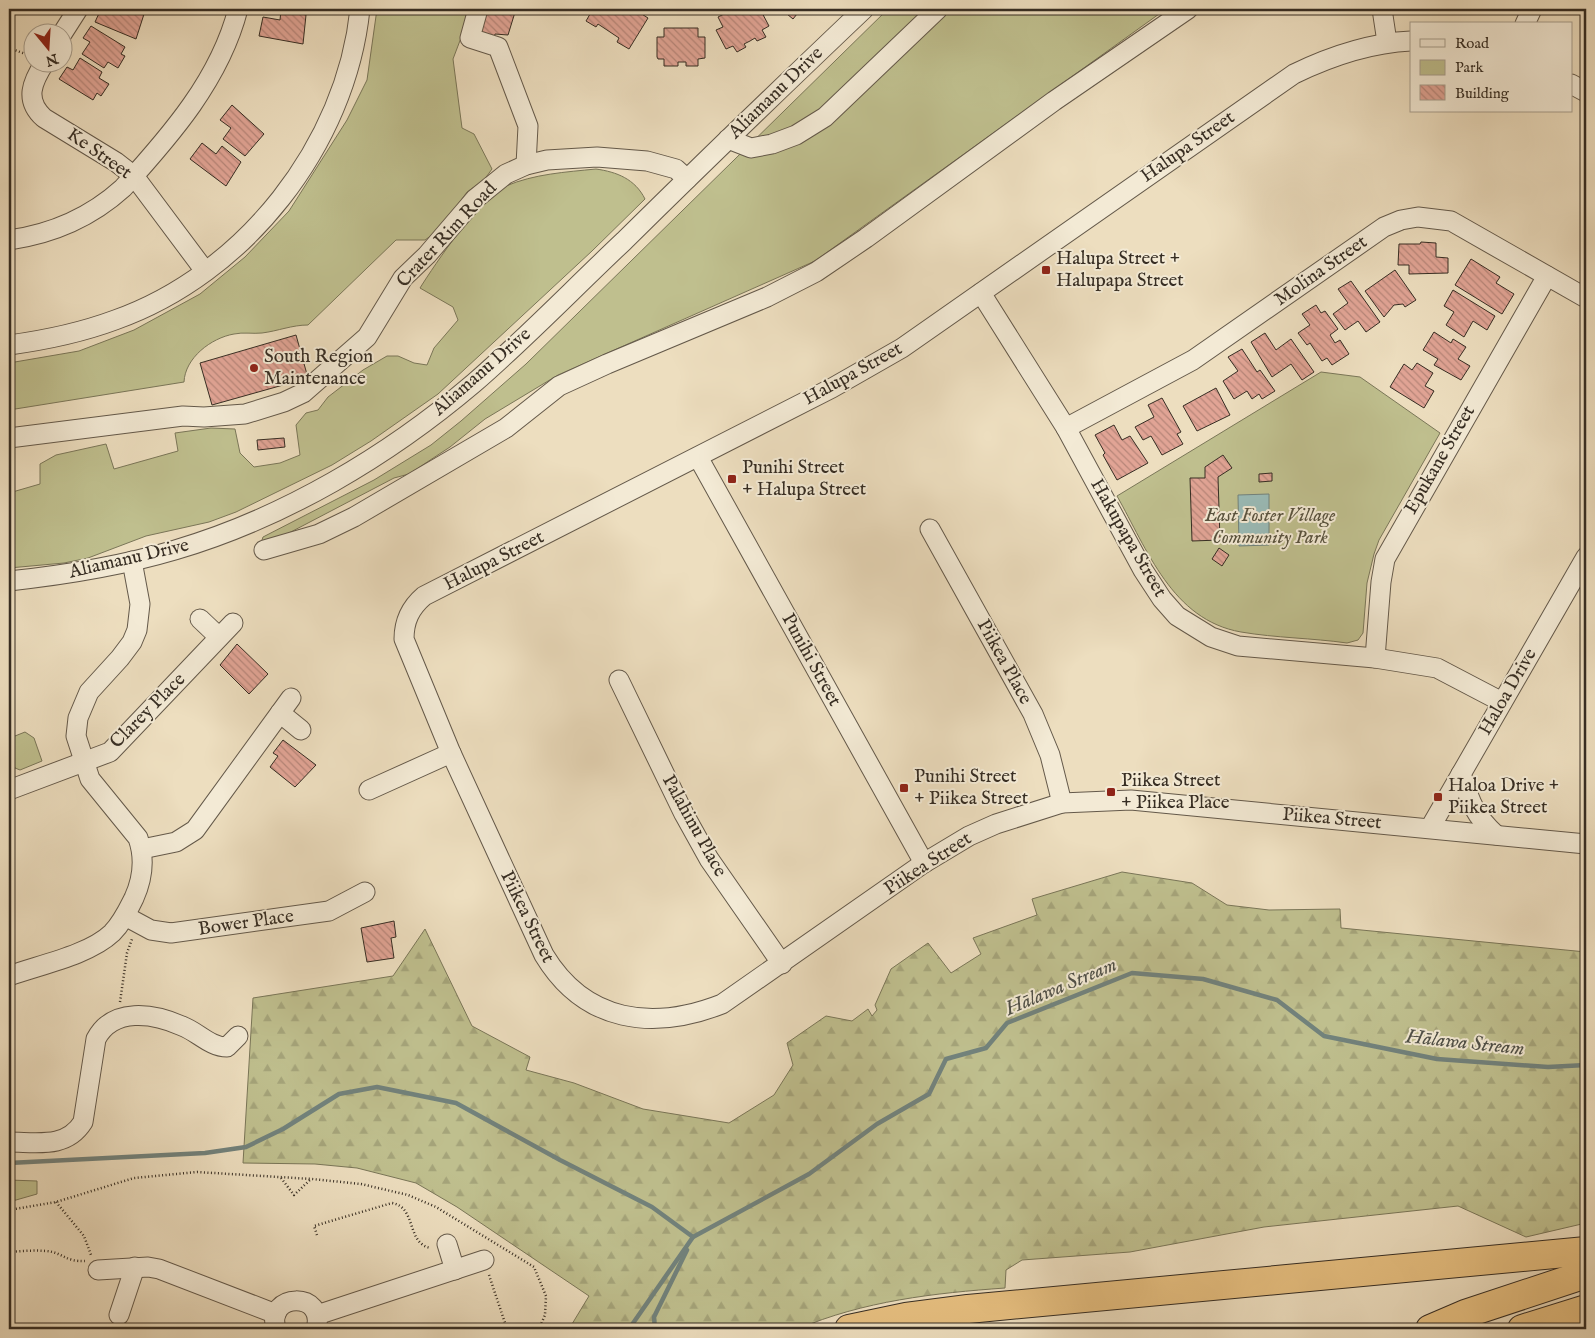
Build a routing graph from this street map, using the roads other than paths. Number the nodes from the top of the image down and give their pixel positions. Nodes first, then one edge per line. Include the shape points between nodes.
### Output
1 (78, 9) edge
2 (238, 9) edge
3 (360, 9) edge
4 (478, 9) edge
5 (864, 9) edge
6 (938, 9) edge
7 (1188, 9) edge
8 (1382, 9) edge
9 (1532, 9) edge
10 (70, 22) edge
11 (1526, 22) edge
12 (1410, 41) edge
13 (1387, 42) junction
14 (39, 72) edge
15 (1572, 85) edge
16 (1586, 92) edge
17 (728, 139) junction
18 (526, 165) junction
19 (134, 176) junction
20 (687, 179) junction
21 (9, 240) edge
22 (205, 271) junction
23 (1547, 276) junction
24 (981, 293) junction
25 (1586, 298) edge
26 (9, 345) edge
27 (1066, 428) junction
28 (9, 438) edge
29 (698, 456) junction
30 (930, 529) dead end
31 (264, 550) dead end
32 (1586, 557) edge
33 (132, 561) junction
34 (9, 581) edge
35 (200, 619) dead end
36 (233, 623) dead end
37 (220, 637) junction
38 (1375, 658) junction
39 (619, 680) dead end
40 (291, 698) dead end
41 (1502, 702) junction
42 (280, 713) junction
43 (301, 730) dead end
44 (450, 754) junction
45 (85, 761) junction
46 (1461, 774) junction
47 (9, 790) edge
48 (369, 790) dead end
49 (1062, 803) junction
50 (1430, 828) junction
51 (1496, 835) junction
52 (1586, 844) edge
53 (142, 849) junction
54 (924, 863) junction
55 (365, 892) dead end
56 (133, 920) junction
57 (782, 964) junction
58 (9, 976) edge
59 (238, 1036) dead end
60 (9, 1142) edge
61 (447, 1244) road end
62 (1586, 1251) edge
63 (484, 1260) road end
64 (93, 1264) road end
65 (135, 1268) junction
66 (455, 1270) junction
67 (1586, 1274) edge
68 (1586, 1308) edge
69 (119, 1315) dead end
70 (276, 1322) edge
71 (316, 1322) edge
72 (849, 1329) edge
73 (1430, 1329) edge
74 (1522, 1329) edge

1 - 10 street
2 - 19 street via 222,53 197,100
3 - 22 street via 350,64 334,109 313,150 290,188 255,228
4 - 18 street via 470,38 498,47 528,126
5 - 17 street, Aliamanu Drive
6 - 17 street via 825,116 820,129 751,148
7 - 31 street via 816,272 767,297 559,386 506,428 354,517 319,534
8 - 13 street
9 - 11 street
12 - 13 street, Halupa Street
13 - 24 street, Halupa Street via 1339,55 1294,74
14 - 19 street, Ke Street via 31,87 31,97 44,118
15 - 16 street
17 - 20 street, Aliamanu Drive
18 - 20 street, Crater Rim Road via 567,158 626,158 676,169
18 - 28 street, Crater Rim Road via 506,174 475,199 403,278 367,337 303,393 245,414 204,418 183,416
19 - 21 street via 111,199 75,221 28,238
19 - 22 street, Ke Street
20 - 33 street, Aliamanu Drive via 475,382 399,440 325,486 263,516 176,550
22 - 26 street via 169,295 117,320 70,335
23 - 25 street, Molina Street
23 - 27 street, Molina Street via 1451,221 1418,217 1401,220 1384,227 1193,360
23 - 38 street, Epukane Street via 1385,559 1380,582
24 - 27 street, Hakupapa Street
24 - 29 street, Halupa Street via 902,348 832,388
27 - 38 street, Hakupapa Street via 1143,570 1177,616 1212,637 1238,646
29 - 44 street, Halupa Street via 424,596 416,603 405,623 404,639
29 - 54 street, Punihi Street
30 - 49 street, Piikea Place via 1033,714 1050,755
32 - 41 street, Haloa Drive
33 - 34 street, Aliamanu Drive
33 - 45 street via 140,618 132,642 99,678 82,704 76,736
35 - 37 street
36 - 37 street, Clarey Place
37 - 45 street, Clarey Place via 110,752
38 - 41 street, Hakupapa Street via 1437,668
39 - 57 street, Palahinu Place via 709,859
40 - 42 street
41 - 46 street, Haloa Drive
42 - 43 street
42 - 53 street via 195,830 176,842
44 - 48 street
44 - 57 street, Piikea Street via 544,955 563,981 589,1001 606,1011 638,1019 679,1018 722,1004
45 - 47 street, Clarey Place
45 - 53 street via 90,779 138,838
46 - 50 street, Haloa Drive
46 - 51 street via 1474,810
49 - 50 street, Piikea Street via 1131,800
49 - 54 street, Piikea Street via 996,824
50 - 51 street, Piikea Street
51 - 52 street, Piikea Street
53 - 56 street via 143,864
54 - 57 street, Piikea Street
55 - 56 street, Bower Place via 329,911 171,933 151,930
56 - 58 street via 94,945
59 - 60 street via 227,1047 218,1047 184,1026 169,1021 135,1015 118,1018 102,1029 96,1039 83,1122 77,1132 59,1142
61 - 66 street
62 - 72 highway via 968,1309
63 - 66 street
64 - 65 street
65 - 69 street
65 - 70 street via 159,1269
66 - 71 street
67 - 73 highway via 1465,1314
68 - 74 highway
70 - 71 street via 284,1304 296,1300 309,1304

